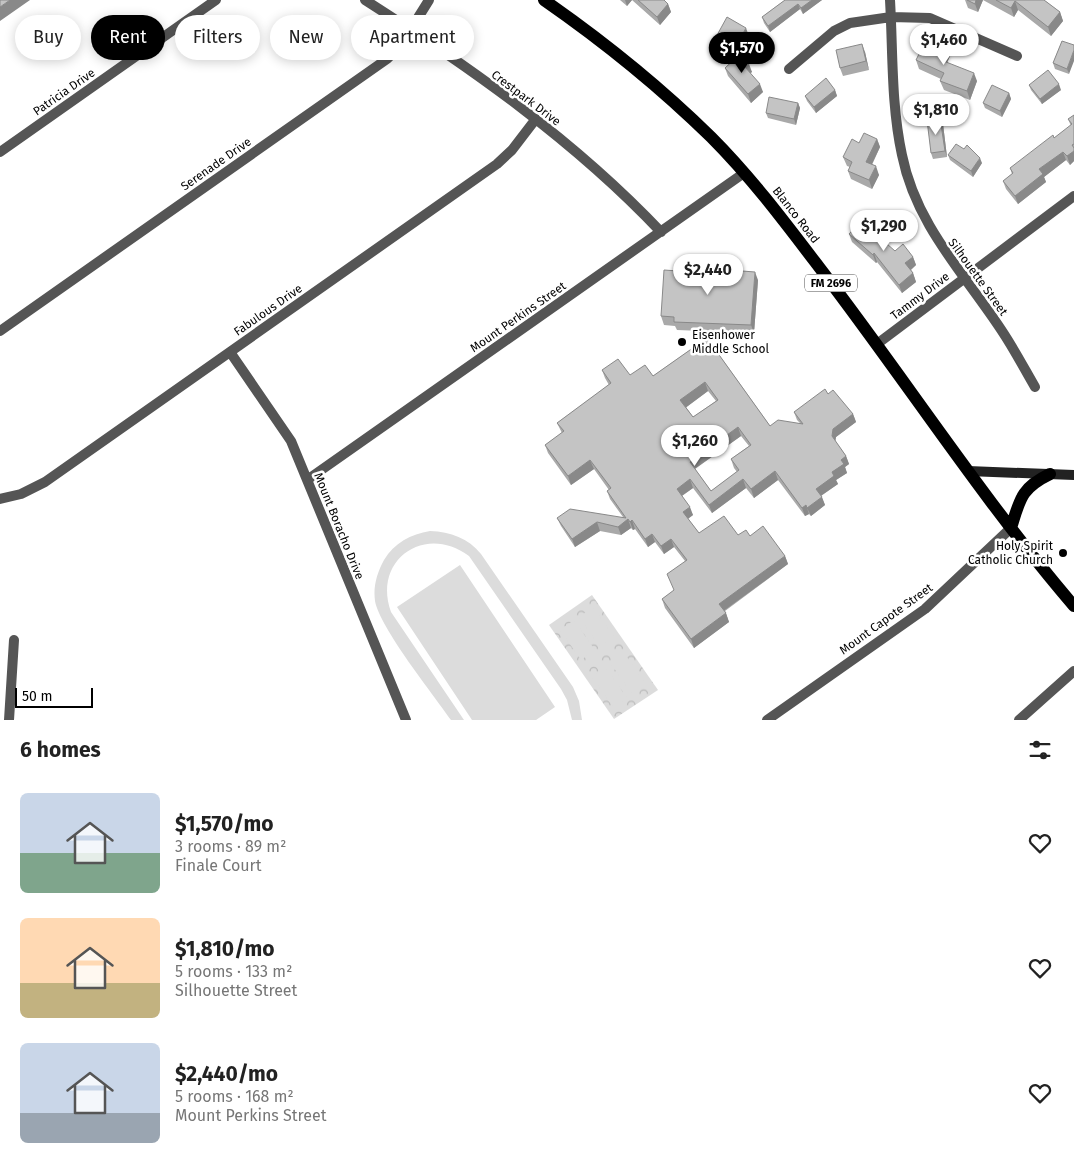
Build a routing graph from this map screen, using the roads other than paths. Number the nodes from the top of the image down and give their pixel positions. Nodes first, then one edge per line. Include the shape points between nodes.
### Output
1 (216, 0) edge
2 (365, 0) edge
3 (429, 0) edge
4 (544, 0) edge
5 (890, 0) edge
6 (388, 15) edge
7 (419, 15) edge
8 (891, 17) junction
9 (1017, 56) dead end
10 (387, 60) edge
11 (453, 60) edge
12 (789, 68) dead end
13 (535, 120) junction
14 (0, 152) edge
15 (744, 173) junction
16 (1074, 196) edge
17 (660, 232) junction
18 (964, 278) junction
19 (0, 331) edge
20 (877, 344) junction
21 (230, 352) junction
22 (1035, 386) dead end
23 (968, 471) junction
24 (1050, 474) junction
25 (1074, 476) edge
26 (307, 480) junction
27 (0, 499) edge
28 (1011, 528) junction
29 (1074, 606) edge
30 (14, 640) dead end
31 (1074, 671) edge
32 (9, 720) edge
33 (406, 720) edge
34 (766, 720) edge
35 (1019, 720) edge

1 - 14 street, Patricia Drive
2 - 6 street, Crestpark Drive
3 - 7 street, Serenade Drive
4 - 15 main road, Blanco Road / FM 2696 via 656,88 711,137
5 - 8 street, Silhouette Street
8 - 9 street via 930,18
8 - 12 street via 850,23 834,31
8 - 18 street, Silhouette Street via 902,155 911,186 933,234
10 - 19 street, Serenade Drive
11 - 13 street, Crestpark Drive
13 - 17 street, Crestpark Drive via 621,191
13 - 21 street, Fabulous Drive via 497,164
15 - 17 street, Mount Perkins Street
15 - 20 main road, Blanco Road / FM 2696 via 806,248
16 - 18 street, Tammy Drive
17 - 26 street, Mount Perkins Street
18 - 20 street, Tammy Drive
18 - 22 street, Silhouette Street via 1002,331
20 - 23 main road, Blanco Road / FM 2696
21 - 26 street, Mount Boracho Drive via 291,441
21 - 27 street, Fabulous Drive via 45,482 21,494
23 - 24 street
23 - 28 main road, Blanco Road / FM 2696
24 - 25 street
24 - 28 main road via 1036,481 1020,497
26 - 33 street, Mount Boracho Drive
28 - 29 main road, Blanco Road / FM 2696
28 - 34 street, Mount Capote Street via 925,609
30 - 32 street
31 - 35 street

